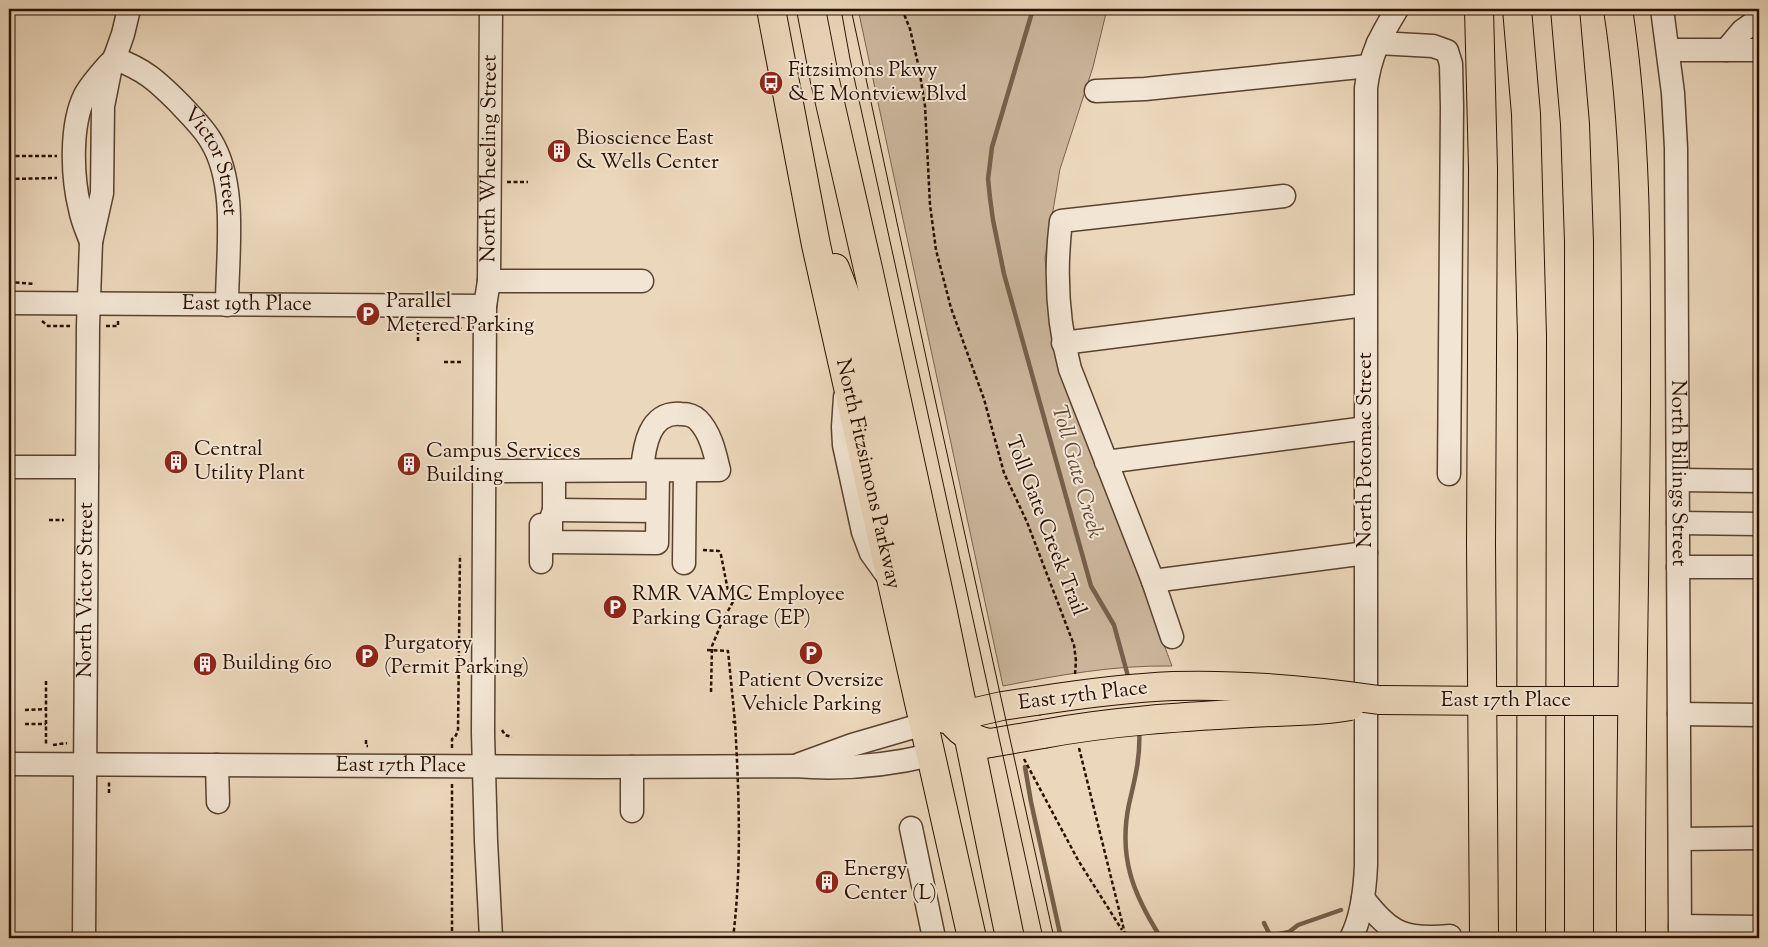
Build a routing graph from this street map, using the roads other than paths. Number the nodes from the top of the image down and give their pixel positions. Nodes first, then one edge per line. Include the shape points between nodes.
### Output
1 (129, 9) edge
2 (491, 9) edge
3 (771, 9) edge
4 (811, 9) edge
5 (1397, 9) edge
6 (1479, 9) edge
7 (1517, 9) edge
8 (1565, 9) edge
9 (1618, 9) edge
10 (1662, 9) edge
11 (1759, 19) edge
12 (1378, 43) junction
13 (1668, 50) junction
14 (1726, 50) junction
15 (1759, 50) edge
16 (114, 58) junction
17 (1369, 66) junction
18 (1096, 91) dead end
19 (805, 193) junction
20 (1284, 196) dead end
21 (489, 281) junction
22 (642, 281) dead end
23 (9, 303) edge
24 (89, 304) junction
25 (228, 306) junction
26 (485, 306) junction
27 (1365, 306) junction
28 (1063, 343) junction
29 (1366, 428) junction
30 (1106, 462) junction
31 (9, 467) edge
32 (88, 467) junction
33 (485, 471) junction
34 (547, 471) junction
35 (650, 471) junction
36 (684, 471) junction
37 (1449, 474) dead end
38 (1678, 480) junction
39 (1759, 481) edge
40 (554, 510) junction
41 (657, 511) junction
42 (1678, 523) junction
43 (1759, 524) edge
44 (1366, 553) junction
45 (684, 556) road end
46 (541, 562) dead end
47 (1678, 566) junction
48 (1759, 567) edge
49 (1153, 581) junction
50 (1172, 637) dead end
51 (1378, 700) junction
52 (1491, 701) junction
53 (1626, 701) junction
54 (1679, 714) junction
55 (1759, 714) edge
56 (960, 730) junction
57 (931, 755) junction
58 (9, 764) edge
59 (86, 765) junction
60 (217, 765) junction
61 (484, 766) junction
62 (795, 766) junction
63 (632, 767) junction
64 (218, 802) dead end
65 (632, 810) dead end
66 (911, 828) dead end
67 (1759, 838) edge
68 (1680, 839) junction
69 (1483, 889) junction
70 (962, 890) junction
71 (926, 897) junction
72 (1363, 898) junction
73 (1759, 927) edge
74 (1680, 932) edge
75 (1450, 936) dead end
76 (84, 938) edge
77 (491, 938) edge
78 (934, 938) edge
79 (972, 938) edge
80 (1010, 938) edge
81 (1351, 938) edge
82 (1479, 938) edge
83 (1484, 938) edge
84 (1532, 938) edge
85 (1579, 938) edge
86 (1631, 938) edge

1 - 16 street, North Victor Street
2 - 21 street, North Wheeling Street
3 - 19 main road, North Fitzsimons Parkway
4 - 56 main road, North Fitzsimons Parkway via 920,502
5 - 12 street, North Potomac Street
6 - 52 main road
7 - 84 main road via 1526,114 1532,326
8 - 85 main road via 1575,124 1579,242
9 - 53 main road via 1630,100 1636,206
10 - 13 street, North Billings Street
11 - 14 street
12 - 17 street, North Potomac Street
12 - 37 street via 1437,47 1447,51 1450,60
13 - 14 street
13 - 38 street, North Billings Street via 1676,148
14 - 15 street
16 - 24 street, North Victor Street via 103,106 102,193 91,242
16 - 25 street, Victor Street via 154,78 200,126 216,150 228,188
17 - 18 street
17 - 27 street, North Potomac Street via 1366,88
19 - 56 main road, North Fitzsimons Parkway via 892,581
19 - 56 main road via 857,327 942,702
20 - 28 street via 1061,221 1057,275
21 - 22 street
21 - 26 street, North Wheeling Street
23 - 24 street, East 19th Place
24 - 25 street, East 19th Place
24 - 32 street, North Victor Street
25 - 26 street, East 19th Place
26 - 33 street, North Wheeling Street
27 - 28 street
27 - 29 street, North Potomac Street
28 - 30 street via 1073,379
29 - 30 street
29 - 44 street, North Potomac Street
30 - 49 street
31 - 32 street
32 - 59 street, North Victor Street
33 - 34 street
33 - 61 street, North Wheeling Street
34 - 35 street
34 - 40 street
34 - 46 street
35 - 36 street
35 - 36 street via 644,452 650,434 657,420 678,414 692,415 700,421 719,470
35 - 41 street
36 - 45 street
38 - 39 street
38 - 42 street, North Billings Street
40 - 41 street
40 - 41 street via 551,542 608,543 657,543
42 - 43 street
42 - 47 street, North Billings Street
44 - 49 street
44 - 72 street, North Potomac Street via 1366,853
47 - 48 street
47 - 54 street, North Billings Street
49 - 50 street
51 - 52 main road, East 17th Place
51 - 56 main road, East 17th Place, bridge via 1340,708 1150,719 1031,735
51 - 56 main road, East 17th Place, bridge via 1298,689 1172,686 1002,706
52 - 53 main road, East 17th Place, bridge
52 - 69 main road
53 - 86 main road
54 - 55 street
54 - 68 street, North Billings Street
56 - 57 main road, North Fitzsimons Parkway
56 - 57 main road, East 17th Place
56 - 62 street, East 17th Place via 852,745
56 - 80 main road, North Fitzsimons Parkway
57 - 62 street, East 17th Place via 857,768
57 - 70 main road, North Fitzsimons Parkway
58 - 59 street, East 17th Place
59 - 60 street, East 17th Place
59 - 76 street, North Victor Street
60 - 61 street, East 17th Place
60 - 64 street
61 - 63 street, East 17th Place
61 - 77 street, North Wheeling Street
62 - 63 street, East 17th Place
63 - 65 street
66 - 71 street
67 - 68 street
68 - 74 street, North Billings Street
69 - 82 main road
69 - 83 main road
70 - 71 street
70 - 79 main road, North Fitzsimons Parkway
71 - 78 street
72 - 75 street via 1373,912 1399,933 1420,938
72 - 81 street, North Potomac Street
73 - 74 street

